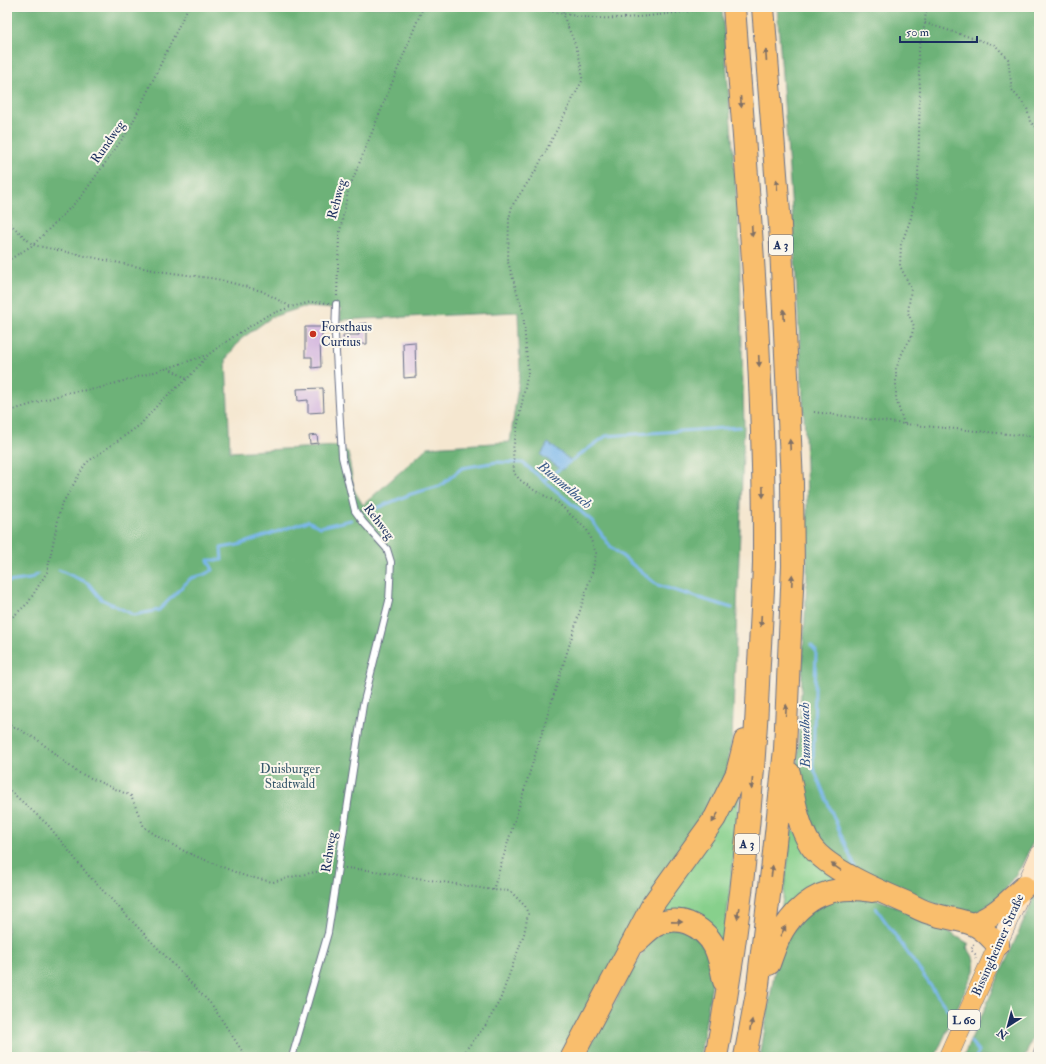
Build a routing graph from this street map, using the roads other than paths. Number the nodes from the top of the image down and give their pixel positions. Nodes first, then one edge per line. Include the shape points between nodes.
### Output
1 (734, 7) edge
2 (763, 7) edge
3 (336, 304) road end
4 (758, 689) junction
5 (785, 749) junction
6 (1039, 854) edge
7 (1024, 887) junction
8 (882, 893) junction
9 (932, 914) junction
10 (972, 924) junction
11 (632, 946) junction
12 (996, 948) junction
13 (757, 993) junction
14 (727, 997) junction
15 (292, 1057) edge
16 (572, 1057) edge
17 (716, 1057) edge
18 (745, 1057) edge
19 (948, 1057) edge

1 -> 4 highway, A 3 via 752,226 760,383 764,565
5 -> 2 highway, A 3 via 793,566 792,484 780,225
3 - 15 lane, Rehweg via 335,335 342,457 355,511 387,549 391,562 389,601 363,705 328,933
4 -> 11 highway via 737,773 728,794 715,818 653,904
4 -> 14 highway, A 3 via 745,858
8 -> 5 highway via 846,874 812,847 796,810
13 -> 5 highway, A 3
6 - 7 main road, Bissingheimer Straße / L 60
7 - 10 highway via 994,914
7 - 12 main road, Bissingheimer Straße / L 60
8 - 9 highway
13 -> 8 highway via 782,931 811,899 825,892 840,890 859,889
9 - 10 highway
9 - 12 highway via 961,935
10 - 12 highway via 983,930
11 -> 14 highway via 655,926 667,922 680,920 699,927 709,937 719,956
11 - 16 highway
12 - 19 main road, Bissingheimer Straße / L 60
18 -> 13 highway, A 3
14 - 17 highway, A 3

